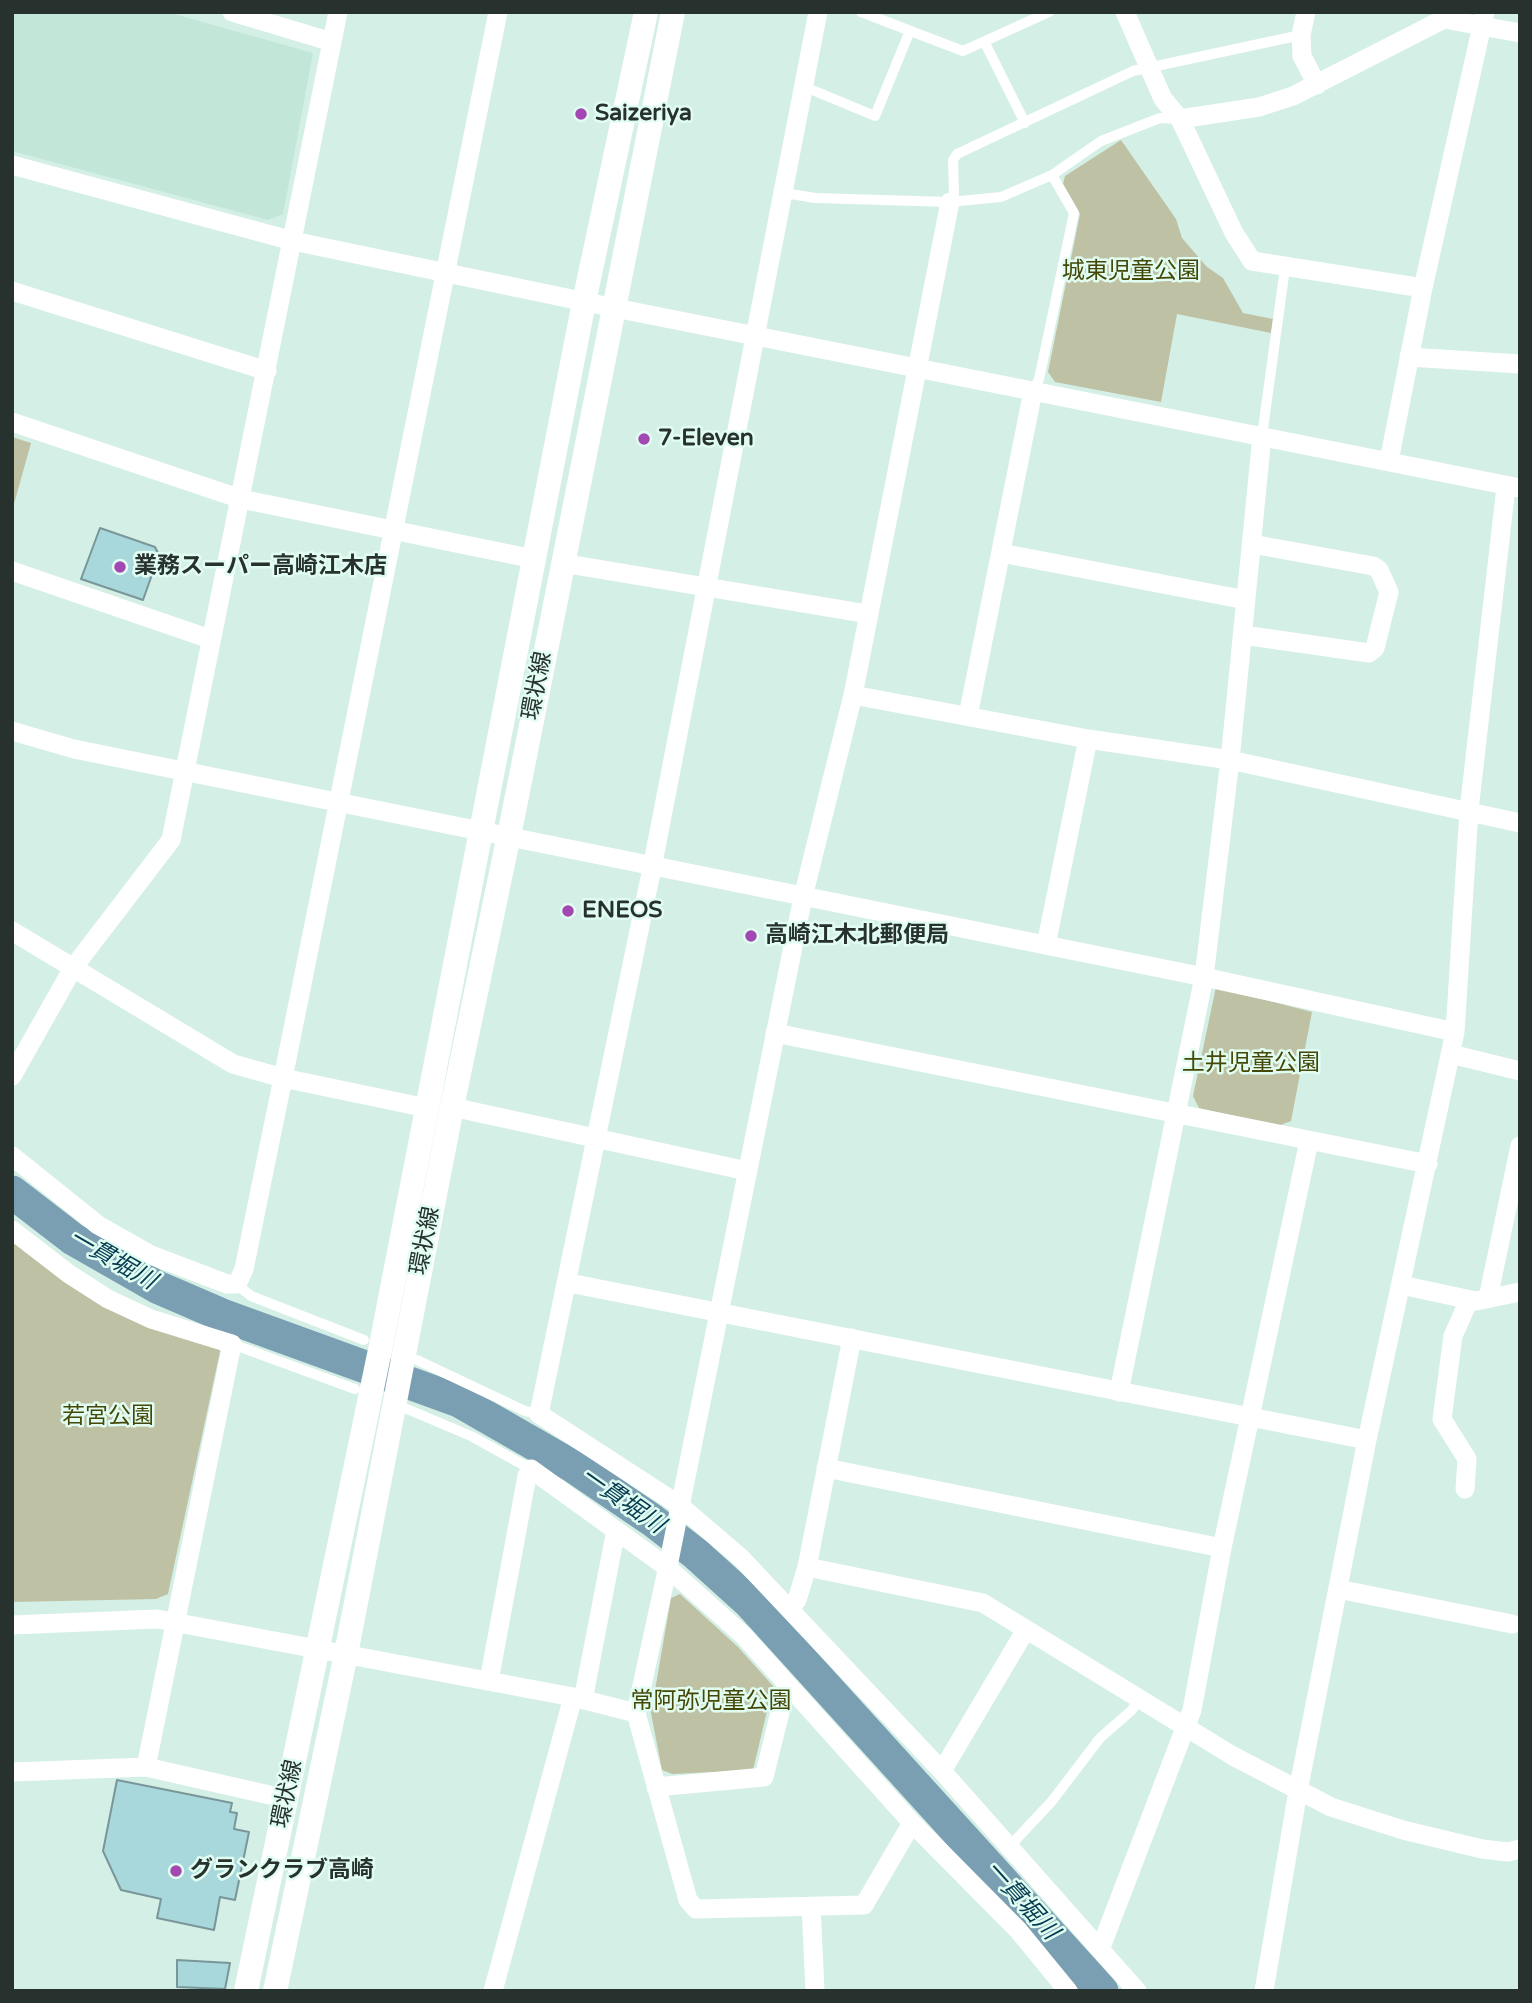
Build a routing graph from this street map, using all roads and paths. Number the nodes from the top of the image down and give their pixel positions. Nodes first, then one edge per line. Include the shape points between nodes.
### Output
1 (232, 12) edge
2 (338, 12) edge
3 (498, 12) edge
4 (646, 12) edge
5 (673, 12) edge
6 (818, 12) edge
7 (861, 12) edge
8 (1049, 12) edge
9 (1125, 12) edge
10 (1306, 12) edge
11 (1483, 19) edge
12 (909, 33) junction
13 (1520, 33) edge
14 (1301, 35) junction
15 (332, 42) junction
16 (985, 43) junction
17 (1149, 69) junction
18 (1317, 85) junction
19 (805, 87) junction
20 (1180, 119) junction
21 (1026, 122) junction
22 (12, 165) edge
23 (1052, 175) junction
24 (785, 193) junction
25 (950, 202) junction
26 (293, 241) junction
27 (1284, 268) junction
28 (444, 273) junction
29 (1423, 288) junction
30 (12, 291) edge
31 (584, 302) junction
32 (615, 308) junction
33 (757, 336) junction
34 (1409, 357) junction
35 (1520, 364) edge
36 (919, 368) junction
37 (267, 371) junction
38 (1032, 391) junction
39 (12, 422) edge
40 (1262, 436) junction
41 (1389, 461) junction
42 (1513, 488) edge
43 (241, 499) junction
44 (395, 530) junction
45 (1252, 544) junction
46 (1001, 553) junction
47 (534, 559) junction
48 (562, 563) junction
49 (12, 571) edge
50 (708, 586) junction
51 (1246, 600) junction
52 (868, 614) junction
53 (1242, 635) junction
54 (210, 639) junction
55 (853, 695) junction
56 (968, 716) junction
57 (12, 731) edge
58 (1088, 739) junction
59 (1230, 760) junction
60 (186, 772) junction
61 (337, 803) junction
62 (1469, 810) junction
63 (1520, 822) edge
64 (480, 832) junction
65 (508, 839) junction
66 (652, 868) junction
67 (803, 897) junction
68 (12, 931) edge
69 (1046, 945) junction
70 (73, 968) junction
71 (1204, 977) junction
72 (1455, 1032) junction
73 (775, 1033) junction
74 (1451, 1054) junction
75 (1520, 1070) edge
76 (12, 1076) edge
77 (283, 1078) junction
78 (440, 1108) junction
79 (1174, 1113) junction
80 (598, 1139) junction
81 (1309, 1141) junction
82 (1520, 1146) edge
83 (12, 1156) edge
84 (1428, 1164) junction
85 (747, 1171) junction
86 (12, 1230) edge
87 (569, 1283) junction
88 (236, 1284) junction
89 (1401, 1284) junction
90 (1520, 1292) edge
91 (1478, 1299) junction
92 (718, 1312) junction
93 (852, 1338) junction
94 (232, 1344) junction
95 (372, 1345) junction
96 (410, 1359) junction
97 (363, 1390) junction
98 (1119, 1392) junction
99 (402, 1404) junction
100 (539, 1414) junction
101 (1248, 1418) junction
102 (1367, 1440) junction
103 (826, 1468) junction
104 (531, 1469) junction
105 (1465, 1489) dead end
106 (679, 1506) junction
107 (616, 1530) junction
108 (1222, 1548) junction
109 (668, 1567) junction
110 (807, 1567) junction
111 (1338, 1589) junction
112 (790, 1608) junction
113 (175, 1622) junction
114 (1512, 1624) dead end
115 (12, 1625) edge
116 (1025, 1631) junction
117 (319, 1648) junction
118 (346, 1654) junction
119 (489, 1681) junction
120 (787, 1684) junction
121 (1139, 1698) junction
122 (578, 1699) junction
123 (636, 1713) junction
124 (1186, 1725) junction
125 (146, 1767) junction
126 (942, 1771) junction
127 (12, 1772) edge
128 (656, 1787) junction
129 (1298, 1791) junction
130 (287, 1799) junction
131 (912, 1823) junction
132 (1010, 1846) junction
133 (1520, 1849) edge
134 (811, 1906) junction
135 (1101, 1947) junction
136 (246, 1991) edge
137 (275, 1991) edge
138 (493, 1991) edge
139 (815, 1991) edge
140 (1068, 1991) edge
141 (1137, 1991) edge
142 (1264, 1991) edge

1 - 15 street
2 - 15 street
3 - 28 street
4 - 31 street, 環状線
5 - 32 street, 環状線
6 - 19 street
7 - 12 lane
8 - 16 lane
9 - 17 street
10 - 14 street
11 - 13 street
11 - 18 street via 1444,19
11 - 29 street
12 - 16 lane via 963,51
12 - 19 lane via 875,116
14 - 17 lane
14 - 18 street via 1302,56
15 - 26 street
16 - 21 lane
17 - 20 street via 1163,99
17 - 21 lane via 1133,71
18 - 20 street via 1259,107
19 - 24 street
20 - 23 lane via 1160,118 1101,141
20 - 27 street via 1252,261
21 - 25 lane via 957,154
22 - 26 street
23 - 25 lane via 1001,197
23 - 38 lane via 1074,213 1039,379
24 - 25 lane
24 - 33 street
25 - 36 street
26 - 28 street
26 - 37 street
27 - 29 street
27 - 40 lane
28 - 31 street
28 - 44 street
29 - 34 street
30 - 37 street
31 - 32 street
31 - 47 street, 環状線
32 - 33 street
32 - 48 street, 環状線
33 - 36 street
33 - 50 street
34 - 35 street
34 - 41 street
36 - 38 street
36 - 52 street
37 - 43 street
38 - 40 street
38 - 46 street
39 - 43 street
40 - 41 street
40 - 45 street
41 - 42 street
42 - 62 street
43 - 44 street
43 - 54 street
44 - 47 street
44 - 61 street
45 - 51 street
45 - 53 street via 1373,566 1389,592 1375,648 1369,653
46 - 51 street
46 - 56 street
47 - 64 street, 環状線
48 - 50 street
48 - 65 street, 環状線
49 - 54 street
50 - 52 street
50 - 66 street
51 - 53 street
52 - 55 street
53 - 59 street
54 - 60 street
55 - 56 street
55 - 67 street
56 - 58 street
57 - 60 street
58 - 59 street
58 - 69 street
59 - 62 street
59 - 71 street
60 - 61 street
60 - 70 street via 171,840
61 - 64 street
61 - 77 street
62 - 63 street
62 - 72 street
64 - 65 street
64 - 78 street, 環状線
65 - 66 street
65 - 78 street, 環状線
66 - 67 street
66 - 80 street
67 - 69 street
67 - 73 street
68 - 70 street
69 - 71 street
70 - 76 street
70 - 77 street via 233,1064
71 - 72 street
71 - 79 street
72 - 74 street
73 - 79 street
73 - 85 street
74 - 75 street
74 - 84 street
77 - 78 street
77 - 88 street via 244,1269
78 - 80 street
78 - 95 street, 環状線
78 - 96 street, 環状線
79 - 81 street
79 - 98 street
80 - 85 street
80 - 87 street
81 - 84 street
81 - 101 street
82 - 91 street
83 - 88 street via 98,1225 151,1255
84 - 89 street
85 - 92 street
86 - 94 street via 108,1299 151,1319
87 - 92 street
87 - 100 street
88 - 95 lane via 251,1296
89 - 91 street
89 - 102 street
90 - 91 street
91 - 105 street via 1453,1336 1442,1419 1467,1459
92 - 93 street
92 - 106 street
93 - 98 street
93 - 103 street
94 - 97 lane
94 - 113 street
95 - 97 street, 環状線
96 - 99 street, 環状線
96 - 100 lane
97 - 117 street, 環状線
98 - 101 street
99 - 104 lane
99 - 118 street, 環状線
100 - 106 street
101 - 102 street
101 - 108 street
102 - 111 street
103 - 108 street
103 - 110 street
104 - 107 street
104 - 119 street
106 - 109 street
106 - 112 street
107 - 109 street
107 - 122 street
108 - 124 street
109 - 120 street via 744,1636
109 - 123 street
110 - 112 street
110 - 116 street via 983,1603
111 - 114 street
111 - 129 street
112 - 126 street
113 - 115 street
113 - 117 street
113 - 125 street
116 - 121 street
116 - 126 street
117 - 118 street
117 - 130 street, 環状線
118 - 119 street
118 - 137 street, 環状線
119 - 122 street
120 - 128 street via 764,1777
120 - 131 street
121 - 124 street
121 - 132 lane
122 - 123 street
122 - 138 street
123 - 128 street
124 - 129 street
124 - 135 street
125 - 127 street
125 - 130 street
126 - 132 street
128 - 134 street via 688,1900 696,1909
129 - 133 street via 1331,1807 1403,1830 1482,1849
129 - 142 street
130 - 136 street, 環状線
131 - 134 street via 864,1905
131 - 140 street via 1018,1930
132 - 135 street
134 - 139 street
135 - 141 street

